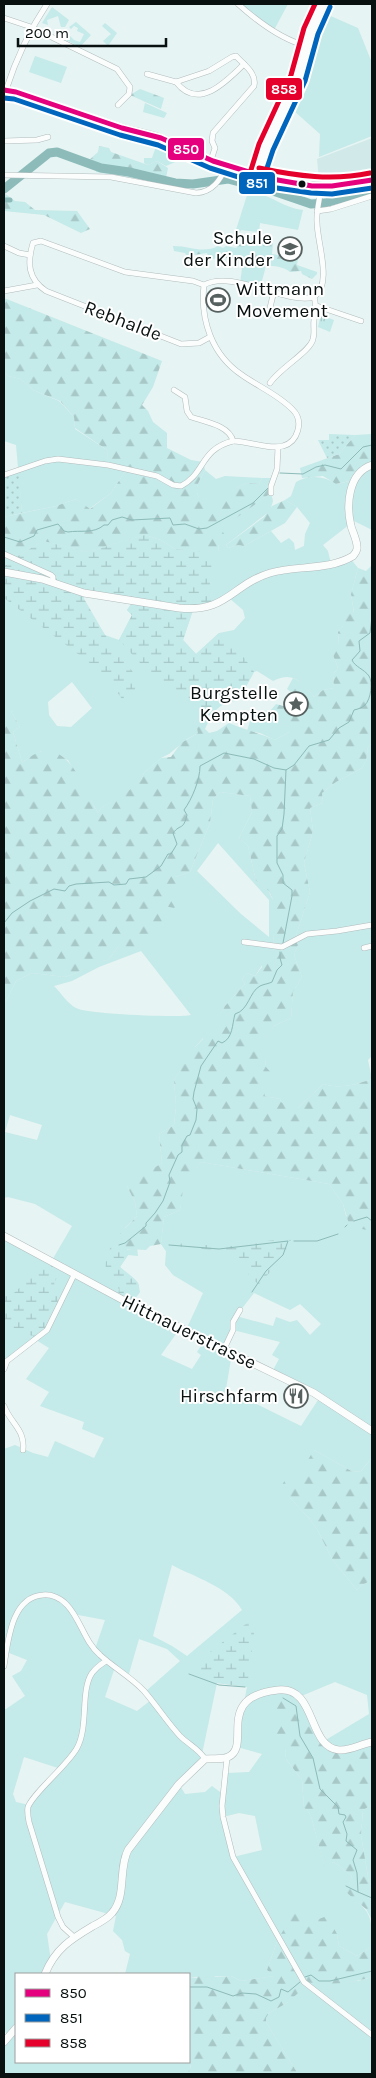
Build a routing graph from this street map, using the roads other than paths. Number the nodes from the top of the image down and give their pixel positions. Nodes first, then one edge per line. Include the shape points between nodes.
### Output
1 (47, 4) edge
2 (238, 4) edge
3 (323, 4) edge
4 (4, 18) edge
5 (32, 27) junction
6 (307, 46) junction
7 (244, 64) junction
8 (147, 74) dead end
9 (176, 82) junction
10 (5, 90) edge
11 (118, 104) dead end
12 (48, 137) dead end
13 (4, 141) edge
14 (212, 160) junction
15 (227, 166) junction
16 (4, 175) edge
17 (257, 175) junction
18 (372, 180) edge
19 (322, 187) junction
20 (372, 196) edge
21 (317, 210) junction
22 (4, 246) edge
23 (30, 255) junction
24 (37, 285) junction
25 (204, 285) junction
26 (4, 291) edge
27 (274, 291) junction
28 (314, 297) junction
29 (317, 306) junction
30 (268, 316) dead end
31 (360, 321) dead end
32 (210, 338) junction
33 (270, 383) dead end
34 (174, 390) dead end
35 (233, 441) junction
36 (278, 447) junction
37 (372, 465) edge
38 (4, 475) edge
39 (271, 493) dead end
40 (4, 554) edge
41 (4, 572) edge
42 (53, 582) junction
43 (372, 925) edge
44 (244, 942) dead end
45 (372, 946) edge
46 (364, 948) dead end
47 (4, 1236) edge
48 (74, 1275) junction
49 (240, 1310) dead end
50 (224, 1349) junction
51 (4, 1369) edge
52 (4, 1406) edge
53 (372, 1431) edge
54 (23, 1450) dead end
55 (106, 1661) junction
56 (4, 1666) edge
57 (372, 1742) edge
58 (227, 1758) junction
59 (205, 1759) junction
60 (76, 1936) junction
61 (46, 1973) edge
62 (15, 2029) edge
63 (372, 2035) edge
64 (4, 2042) edge

1 - 5 street
2 - 6 street via 274,30
3 - 6 street
4 - 5 street
5 - 10 street
5 - 11 street via 117,70 130,87 129,94
6 - 17 street via 295,86 266,147
7 - 9 street via 236,56 232,57 209,71
7 - 9 street via 224,84 203,94 183,90
7 - 14 street via 256,79 254,86 213,133 215,148
8 - 9 street
10 - 14 street via 160,138
12 - 13 street
14 - 15 street
15 - 16 street via 214,187 196,193 112,177
15 - 17 street
17 - 19 street
18 - 19 street
19 - 21 street
20 - 21 street
21 - 28 street via 324,280 321,291
22 - 23 street
23 - 24 street via 29,268
23 - 25 street via 33,243 41,241 125,272
24 - 26 street
24 - 32 street, Rebhalde via 181,344 199,344
25 - 27 street via 215,280
25 - 32 street via 203,314
27 - 28 street via 302,298
27 - 30 street
28 - 29 street
29 - 31 street
29 - 33 street via 311,345
32 - 36 street via 231,366 294,411 298,431 290,442
34 - 35 street via 185,397 191,417 226,430
35 - 36 street
35 - 38 street via 212,449 192,477 181,486 157,476 108,465 58,459
36 - 39 street
37 - 42 street via 360,472 353,483 349,512 357,550 342,561 268,573 248,582 217,604 193,610 84,593
40 - 42 street via 51,575
41 - 42 street
43 - 44 street via 308,934 282,947
45 - 46 street
47 - 48 street, Hittnauerstrasse
48 - 50 street, Hittnauerstrasse
48 - 51 street via 47,1330 7,1361
49 - 50 street
50 - 53 street, Hittnauerstrasse via 320,1397
52 - 54 street via 21,1432
55 - 56 street via 88,1642 66,1604 57,1597 42,1595 26,1601 17,1612
55 - 59 street via 142,1690 168,1724
55 - 60 street via 89,1679 78,1746 32,1801 28,1812 58,1917 63,1927
57 - 58 street via 344,1750 330,1747 320,1737 299,1697 285,1690 276,1690 252,1698 242,1706 237,1718 237,1747
58 - 59 street
58 - 63 street via 222,1806 233,1857 304,1982
59 - 60 street via 179,1784 128,1850 113,1911
60 - 61 street via 58,1951
62 - 64 street

